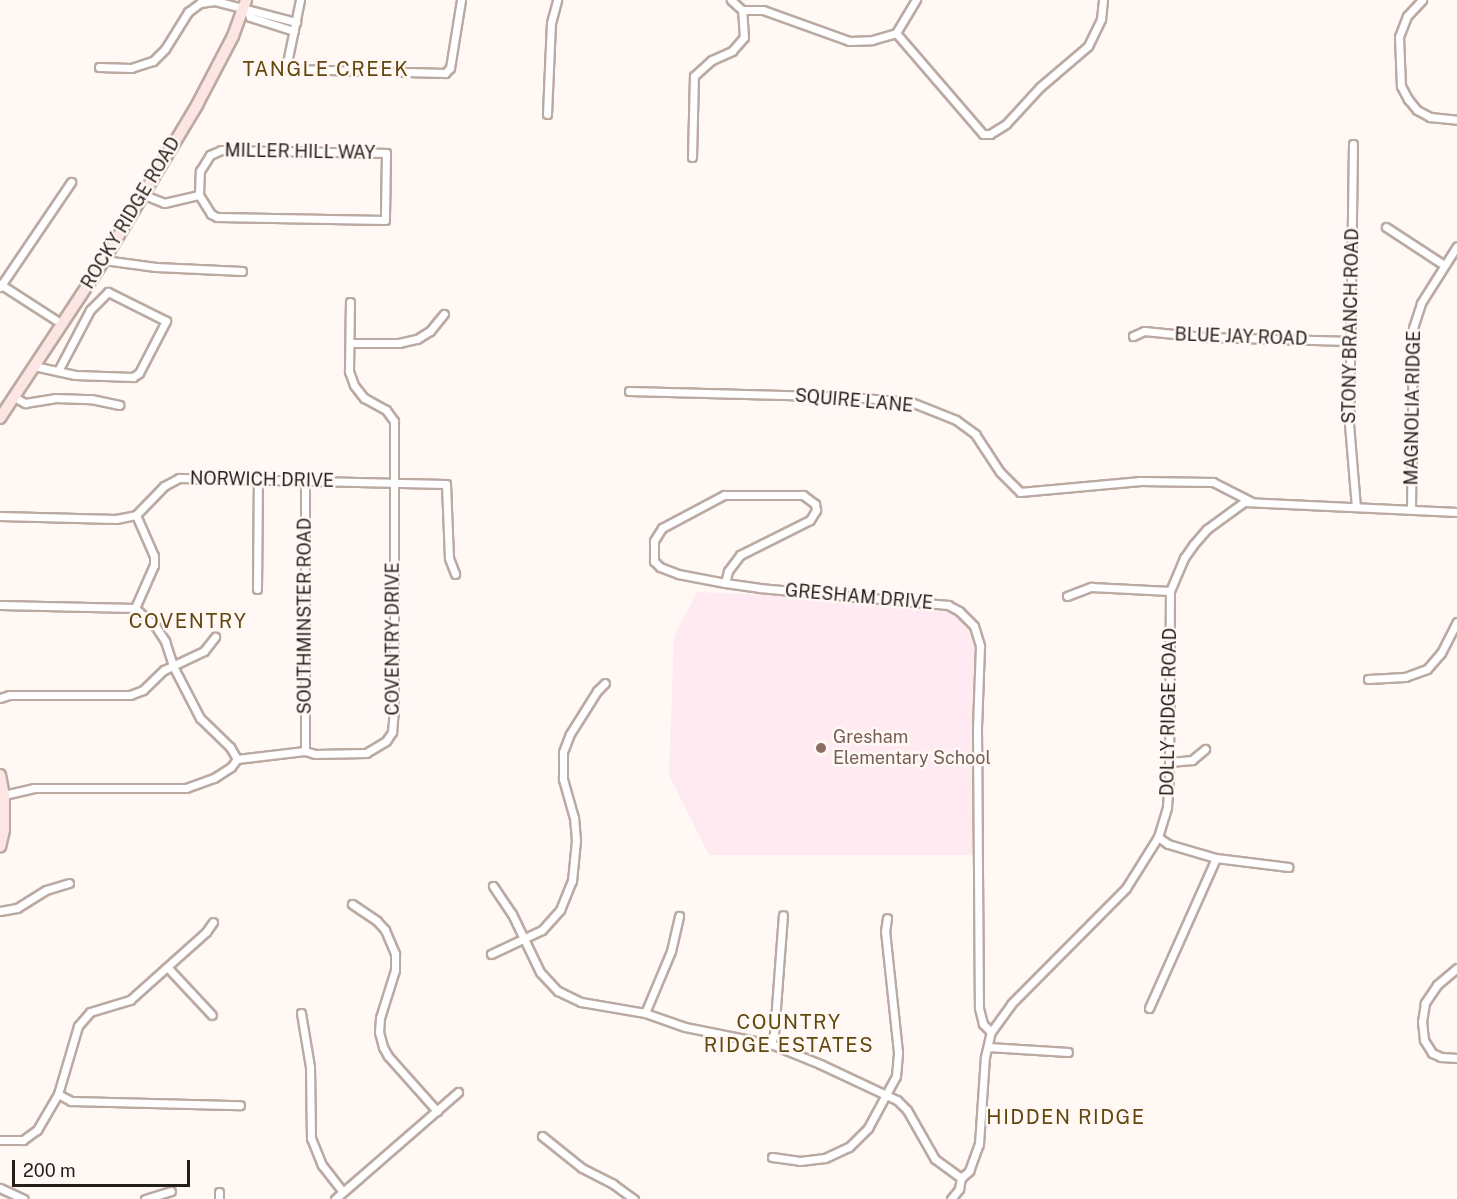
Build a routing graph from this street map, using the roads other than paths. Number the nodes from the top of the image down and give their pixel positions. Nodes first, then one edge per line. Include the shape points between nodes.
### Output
1 (300, 0) edge
2 (461, 0) edge
3 (557, 0) edge
4 (731, 0) edge
5 (916, 0) edge
6 (1103, 0) edge
7 (1422, 0) edge
8 (246, 7) edge
9 (742, 9) junction
10 (270, 15) junction
11 (296, 22) junction
12 (268, 23) junction
13 (294, 32) junction
14 (896, 33) junction
15 (99, 67) dead end
16 (547, 114) dead end
17 (1457, 120) edge
18 (1353, 144) dead end
19 (692, 157) dead end
20 (71, 182) dead end
21 (142, 194) junction
22 (199, 195) junction
23 (1386, 227) dead end
24 (1457, 246) edge
25 (104, 260) junction
26 (1444, 265) junction
27 (242, 272) dead end
28 (0, 285) edge
29 (350, 302) dead end
30 (444, 314) dead end
31 (62, 324) junction
32 (1133, 336) dead end
33 (1350, 341) junction
34 (350, 343) junction
35 (34, 366) junction
36 (58, 371) junction
37 (629, 391) dead end
38 (14, 397) junction
39 (119, 405) dead end
40 (0, 418) edge
41 (258, 480) junction
42 (305, 481) junction
43 (393, 481) junction
44 (1254, 503) junction
45 (1356, 507) junction
46 (1411, 509) junction
47 (1457, 512) edge
48 (136, 515) junction
49 (0, 516) edge
50 (455, 574) dead end
51 (725, 583) junction
52 (257, 589) dead end
53 (1170, 591) junction
54 (1067, 596) dead end
55 (0, 605) edge
56 (135, 608) junction
57 (1457, 622) edge
58 (216, 637) dead end
59 (173, 666) junction
60 (1368, 679) dead end
61 (605, 683) dead end
62 (0, 698) edge
63 (1205, 749) dead end
64 (305, 751) junction
65 (237, 759) junction
66 (1170, 762) junction
67 (0, 775) edge
68 (4, 795) junction
69 (1158, 837) junction
70 (0, 847) edge
71 (1216, 858) junction
72 (1288, 867) dead end
73 (69, 883) dead end
74 (493, 886) dead end
75 (352, 904) dead end
76 (0, 911) edge
77 (783, 915) dead end
78 (679, 916) dead end
79 (887, 918) dead end
80 (213, 922) dead end
81 (524, 939) junction
82 (491, 954) dead end
83 (168, 968) junction
84 (1457, 968) edge
85 (1149, 1008) dead end
86 (301, 1013) dead end
87 (645, 1013) junction
88 (212, 1015) dead end
89 (991, 1032) junction
90 (771, 1044) junction
91 (988, 1047) junction
92 (1068, 1052) dead end
93 (1457, 1058) edge
94 (458, 1092) dead end
95 (58, 1094) junction
96 (885, 1095) junction
97 (240, 1105) dead end
98 (437, 1111) junction
99 (542, 1136) dead end
100 (0, 1140) edge
101 (772, 1157) dead end
102 (961, 1178) junction
103 (0, 1188) edge
104 (171, 1191) dead end
105 (343, 1192) junction
106 (24, 1199) edge
107 (145, 1199) edge
108 (335, 1199) edge
109 (634, 1199) edge
110 (951, 1199) edge

1 - 11 street
2 - 13 street via 450,68 445,73 290,69 287,63
3 - 16 street via 551,23
4 - 9 street
5 - 14 street
6 - 14 street via 1101,19 1088,46 1040,87 1006,124 990,134 983,134
7 - 17 street via 1407,16 1399,37 1401,86 1417,110 1430,117
8 - 10 street
8 - 12 street via 250,17
8 - 15 street via 215,1 200,3 188,12 153,61 131,68
8 - 21 main road, ROCKY RIDGE ROAD via 210,81
9 - 14 street via 763,10 849,41
9 - 19 street via 744,37 738,46 712,60 694,76
10 - 11 street
10 - 12 street
11 - 13 street
12 - 13 street
18 - 33 street, STONY BRANCH ROAD
20 - 28 street
21 - 22 street via 164,203
21 - 25 main road, ROCKY RIDGE ROAD
22 - 22 street, MILLER HILL WAY via 202,165 221,150 386,153 385,220 228,219 211,214
23 - 26 street
24 - 26 street, MAGNOLIA RIDGE
25 - 27 street
25 - 31 main road, ROCKY RIDGE ROAD
26 - 46 street, MAGNOLIA RIDGE via 1421,303 1413,328
28 - 31 street
29 - 34 street, COVENTRY DRIVE
30 - 34 street via 417,339
31 - 35 main road, ROCKY RIDGE ROAD
32 - 33 street, BLUE JAY ROAD via 1144,332
33 - 45 street, STONY BRANCH ROAD via 1349,424
34 - 43 street, COVENTRY DRIVE via 349,371 354,386 364,398 386,410 394,421
35 - 36 street
35 - 38 main road, ROCKY RIDGE ROAD
36 - 36 street via 98,378 133,377 139,373 166,321 108,292 90,310
37 - 44 street, SQUIRE LANE via 910,402 956,420 975,434 1000,472 1020,492 1140,481 1213,482
38 - 39 street via 25,403 55,398
38 - 40 main road, ROCKY RIDGE ROAD
41 - 42 street, NORWICH DRIVE
41 - 48 street, NORWICH DRIVE via 172,480
41 - 52 street
42 - 43 street, NORWICH DRIVE
42 - 64 street, SOUTHMINSTER ROAD
43 - 50 street, NORWICH DRIVE via 446,484 448,558
43 - 64 street, COVENTRY DRIVE via 392,732 378,748 366,753
44 - 45 street, DOLLY RIDGE ROAD
44 - 53 street, DOLLY RIDGE ROAD via 1245,502 1207,529 1184,558
45 - 46 street, DOLLY RIDGE ROAD
46 - 47 street, DOLLY RIDGE ROAD
48 - 49 street via 116,519
48 - 56 street via 154,556 154,565
51 - 51 street, GRESHAM DRIVE via 660,567 654,561 654,541 662,528 724,495 810,498 816,510 810,520 740,555
51 - 89 street, GRESHAM DRIVE via 797,593 932,602 959,610 974,626 980,646 979,1008 983,1024
53 - 54 street via 1091,587
53 - 66 street, DOLLY RIDGE ROAD
55 - 56 street
56 - 59 street via 156,627
57 - 60 street via 1441,653 1427,669 1405,677
58 - 59 street via 204,651
59 - 62 street via 143,690 130,695
59 - 65 street via 200,718
61 - 81 street via 575,725 563,752 563,779 576,840 572,881 555,918
63 - 66 street via 1192,760
64 - 65 street, COVENTRY DRIVE
65 - 68 street via 214,778 186,788 34,788
66 - 69 street, DOLLY RIDGE ROAD via 1167,807
67 - 68 main road
68 - 70 main road
69 - 71 street via 1168,844
69 - 89 street, DOLLY RIDGE ROAD via 1126,888 1011,1004
71 - 72 street
71 - 85 street
73 - 76 street via 46,890 16,908
74 - 81 street
75 - 98 street via 385,930 395,954 395,970 380,1018 383,1047
77 - 90 street
78 - 87 street via 671,951
79 - 96 street via 885,932 898,1052 896,1076
80 - 83 street
81 - 82 street
81 - 87 street via 540,972 558,991 581,1002
83 - 88 street
83 - 95 street via 130,1000 90,1012 78,1026
84 - 93 street via 1437,985 1425,1003 1422,1021 1424,1040 1432,1053
86 - 105 street via 310,1067 311,1138 322,1165
87 - 90 street via 686,1027
89 - 91 street, DOLLY RIDGE ROAD
90 - 96 street
91 - 92 street
91 - 102 street, DOLLY RIDGE ROAD via 979,1144 969,1171
94 - 98 street
95 - 97 street via 71,1101
95 - 100 street via 37,1131 23,1140
96 - 101 street via 868,1128 849,1147 825,1158 800,1161
96 - 102 street via 907,1110 935,1159
98 - 105 street
99 - 109 street via 582,1168
102 - 110 street, DOLLY RIDGE ROAD
103 - 106 street
104 - 107 street
105 - 108 street

